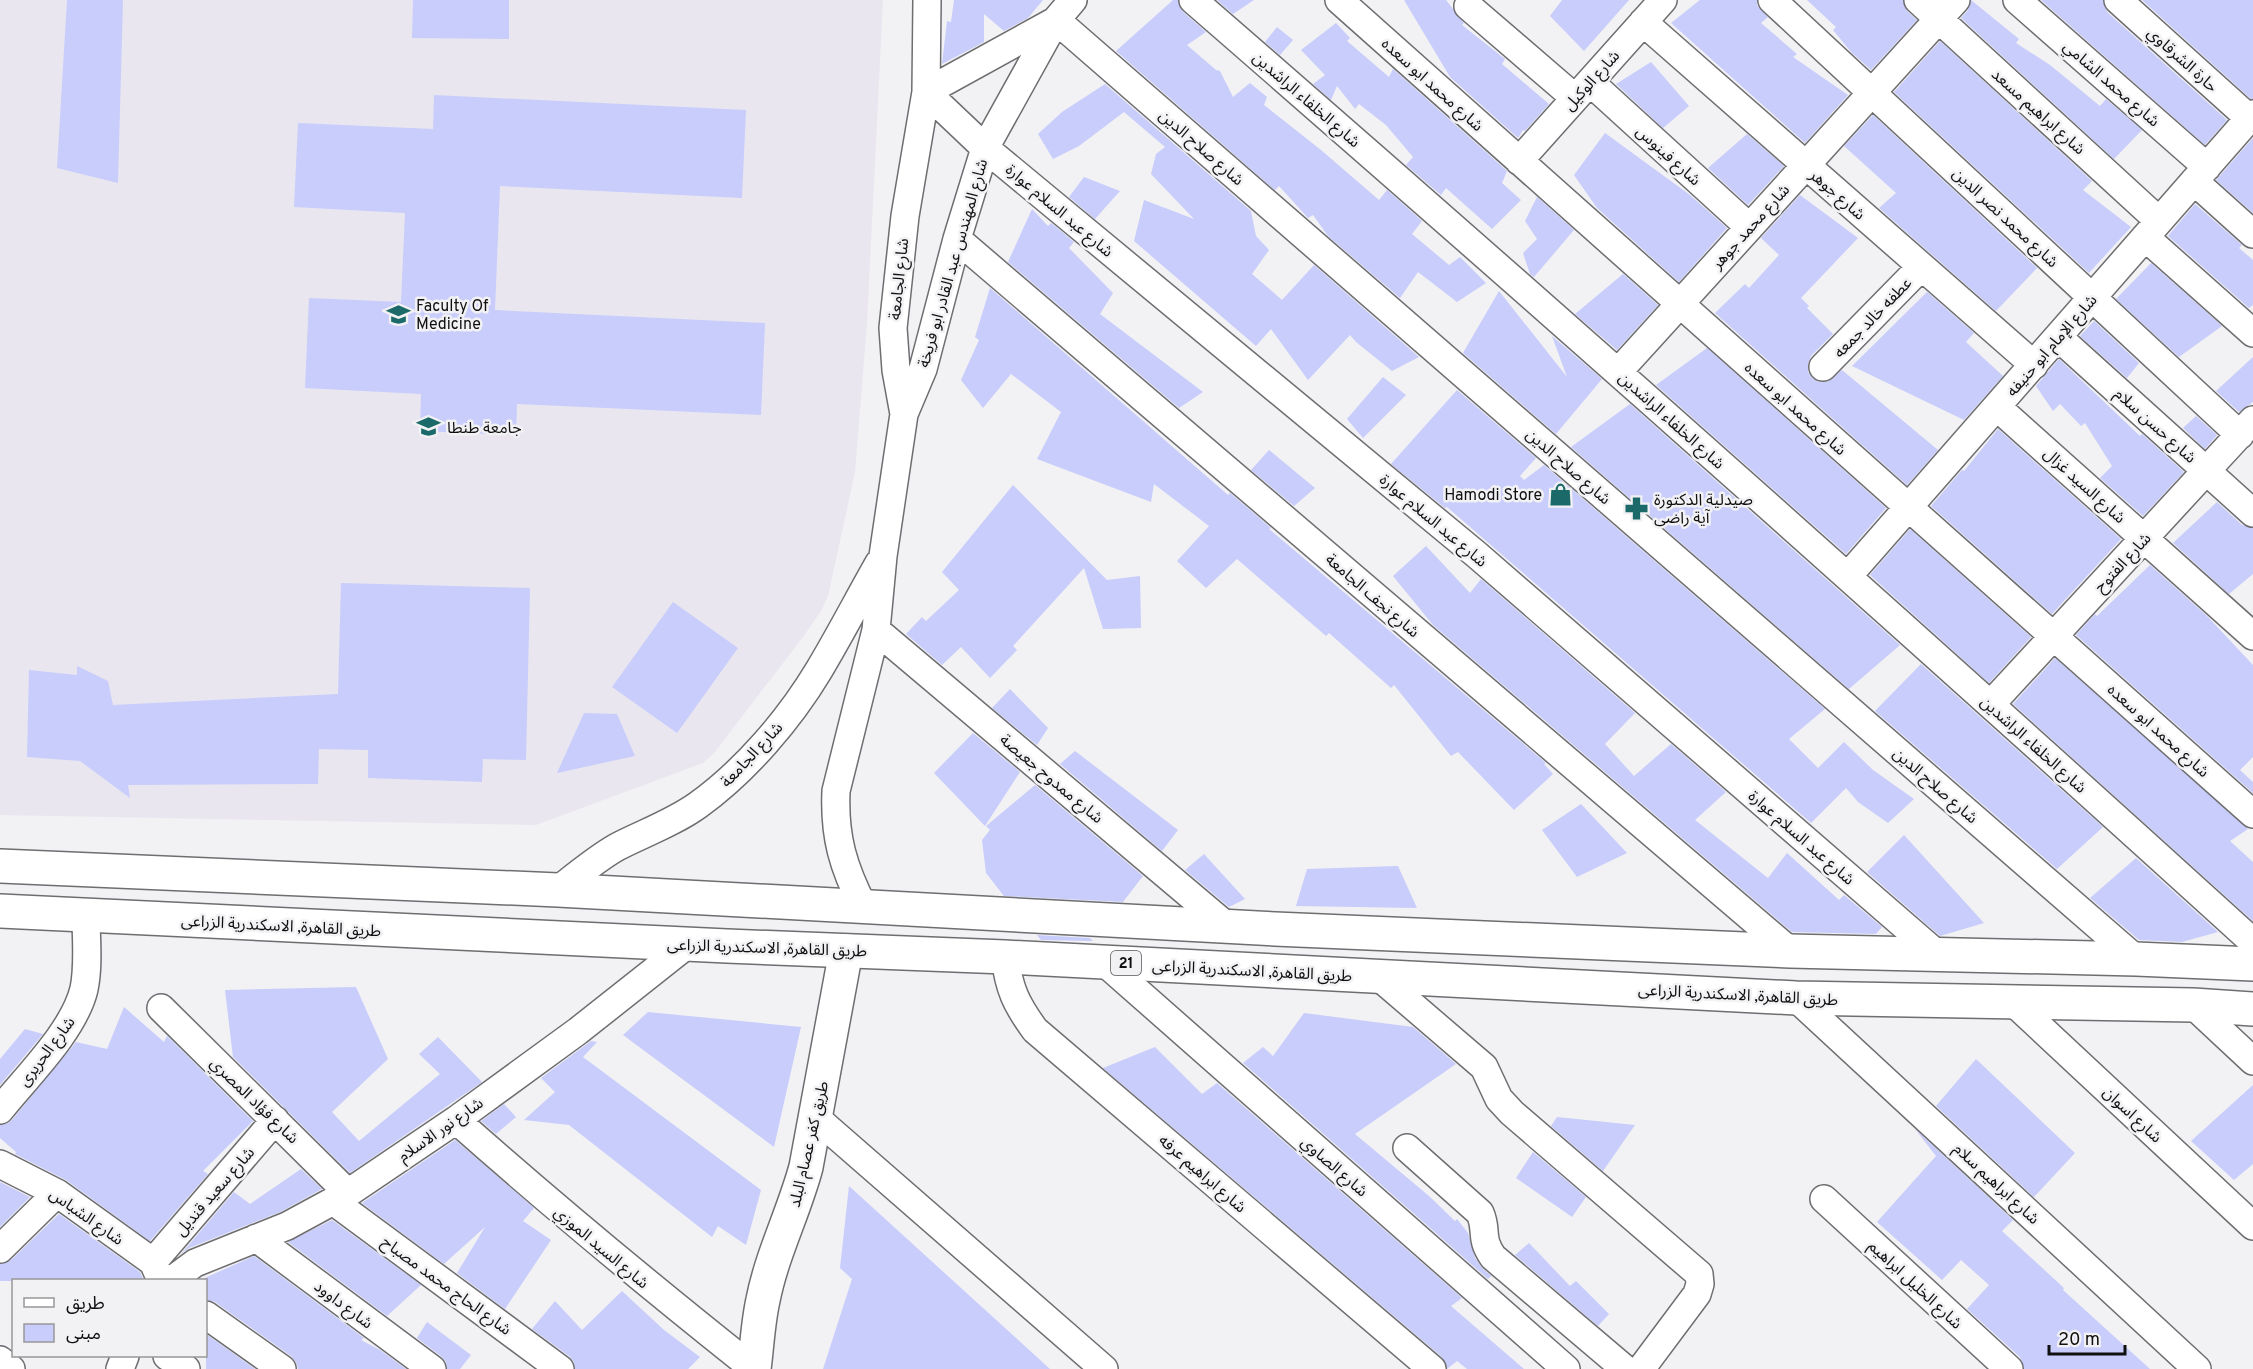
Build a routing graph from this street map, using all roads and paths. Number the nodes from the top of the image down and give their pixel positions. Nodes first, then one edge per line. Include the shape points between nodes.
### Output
1 (927, 0) edge
2 (1193, 0) edge
3 (1339, 0) edge
4 (1663, 0) edge
5 (1772, 0) edge
6 (1918, 0) edge
7 (2017, 0) edge
8 (2118, 0) edge
9 (1468, 6) dead end
10 (1063, 7) edge
11 (1947, 10) edge
12 (1643, 22) junction
13 (1582, 90) junction
14 (926, 93) junction
15 (1871, 93) junction
16 (2251, 116) edge
17 (984, 148) junction
18 (1519, 161) junction
19 (1806, 165) junction
20 (2200, 174) junction
21 (1749, 227) junction
22 (2152, 229) junction
23 (2253, 234) edge
24 (957, 239) junction
25 (1921, 267) junction
26 (2092, 297) junction
27 (1679, 304) junction
28 (2253, 333) edge
29 (2058, 337) junction
30 (2034, 365) junction
31 (1824, 367) dead end
32 (1618, 372) junction
33 (1997, 407) junction
34 (904, 414) junction
35 (2246, 427) edge
36 (2206, 471) junction
37 (1908, 508) junction
38 (2253, 513) edge
39 (2144, 538) junction
40 (883, 556) junction
41 (1848, 576) junction
42 (876, 630) junction
43 (2253, 636) edge
44 (2053, 637) junction
45 (1991, 704) junction
46 (2253, 814) edge
47 (0, 866) edge
48 (52, 869) junction
49 (558, 890) junction
50 (864, 908) junction
51 (0, 911) edge
52 (51, 914) junction
53 (86, 915) junction
54 (1228, 927) junction
55 (2253, 942) edge
56 (688, 944) junction
57 (846, 951) junction
58 (1790, 951) junction
59 (1937, 954) junction
60 (1005, 957) junction
61 (2136, 959) junction
62 (1104, 962) junction
63 (2253, 964) edge
64 (1378, 976) junction
65 (1796, 998) junction
66 (2013, 1002) junction
67 (2193, 1005) junction
68 (161, 1008) dead end
69 (2253, 1009) edge
70 (2253, 1061) edge
71 (0, 1110) edge
72 (815, 1117) junction
73 (275, 1120) junction
74 (456, 1120) junction
75 (1407, 1148) dead end
76 (0, 1164) edge
77 (57, 1193) junction
78 (341, 1197) junction
79 (1824, 1199) dead end
80 (2253, 1226) edge
81 (256, 1238) junction
82 (0, 1248) edge
83 (157, 1271) edge
84 (175, 1279) edge
85 (207, 1316) edge
86 (168, 1357) edge
87 (0, 1360) edge
88 (11, 1369) edge
89 (186, 1369) edge
90 (282, 1369) edge
91 (432, 1369) edge
92 (560, 1369) edge
93 (754, 1369) edge
94 (1104, 1369) edge
95 (1432, 1369) edge
96 (1566, 1369) edge
97 (1625, 1369) edge
98 (1641, 1369) edge
99 (2009, 1369) edge
100 (2197, 1369) edge

1 - 14 street, شارع الجامعة
2 - 32 street, شارع الخلفاء الراشدين
3 - 18 street, شارع محمد ابو سعده
4 - 12 street, شارع الوكيل
5 - 15 street, شارع محمد نصر الدين
6 - 11 street, شارع ابراهيم مسعد
7 - 20 street, شارع محمد الشامي
8 - 16 street, حارة الشرقاوي
9 - 13 street, شارع فينوس
10 - 14 street
10 - 17 street, شارع المهندس عبد القادر ابو فريخة
10 - 61 street, شارع صلاح الدين
11 - 15 street, شارع محمد جوهر
11 - 22 street, شارع ابراهيم مسعد
12 - 13 street, شارع الوكيل
12 - 19 street, شارع جوهر
13 - 18 street, شارع الوكيل
13 - 21 street, شارع فينوس
14 - 17 street, شارع عبد السلام عوارة
14 - 34 street, شارع الجامعة via 905,216 892,328
15 - 19 street, شارع محمد جوهر
15 - 26 street, شارع محمد نصر الدين
16 - 20 street, شارع الإمام ابو حنيفه
17 - 24 street, شارع المهندس عبد القادر ابو فريخة
17 - 59 street, شارع عبد السلام عوارة via 1477,555
18 - 27 street, شارع محمد ابو سعده
19 - 21 street, شارع محمد جوهر
19 - 25 street, شارع جوهر
20 - 22 street, شارع الإمام ابو حنيفه
20 - 23 street, شارع محمد الشامي
21 - 27 street, شارع محمد جوهر
22 - 26 street, شارع الإمام ابو حنيفه
22 - 28 street, شارع ابراهيم مسعد
24 - 34 street, شارع المهندس عبد القادر ابو فريخة via 923,369
24 - 58 street, شارع نجف الجامعة
25 - 30 street, شارع جوهر
25 - 31 street, عطفه خالد جمعه
26 - 29 street, شارع الإمام ابو حنيفه
26 - 35 street, شارع محمد نصر الدين
27 - 32 street, شارع محمد جوهر
27 - 37 street, شارع محمد ابو سعده
29 - 30 street, شارع الإمام ابو حنيفه
29 - 36 street, شارع حسن سلام
30 - 33 street, شارع الإمام ابو حنيفه
32 - 41 street, شارع الخلفاء الراشدين
33 - 37 street, شارع الإمام ابو حنيفه
33 - 39 street, شارع السيد غزال
34 - 40 street, شارع الجامعة
35 - 36 street, شارع الفتوح
36 - 38 street, شارع حسن سلام
36 - 39 street, شارع الفتوح
37 - 41 street, شارع الإمام ابو حنيفه
37 - 44 street, شارع محمد ابو سعده
39 - 43 street, شارع السيد غزال
39 - 44 street, شارع الفتوح
40 - 42 street, شارع الجامعة
40 - 49 street, شارع الجامعة via 818,672 754,755 697,806 593,862
41 - 45 street, شارع الخلفاء الراشدين
42 - 50 street, شارع الجامعة via 836,791 835,814 843,861
42 - 54 street, شارع ممدوح جعيصة
44 - 45 street, شارع الفتوح
44 - 46 street, شارع محمد ابو سعده
45 - 55 street, شارع الخلفاء الراشدين
47 - 48 main road
48 - 49 main road
48 - 52 main road
49 - 50 main road
50 - 54 main road
51 - 52 main road, طريق القاهرة, الاسكندرية الزراعى / 21
52 - 53 main road, طريق القاهرة, الاسكندرية الزراعى / 21
53 - 56 main road, طريق القاهرة, الاسكندرية الزراعى / 21
53 - 71 street, شارع الحريرى via 86,970 78,1007 59,1038
54 - 58 main road
56 - 57 main road, طريق القاهرة, الاسكندرية الزراعى / 21
56 - 74 street, شارع نور الاسلام
57 - 60 main road, طريق القاهرة, الاسكندرية الزراعى / 21
57 - 72 main road, طريق كفر عصام البلد
58 - 59 main road
59 - 61 main road
60 - 62 main road, طريق القاهرة, الاسكندرية الزراعى / 21
60 - 95 street, شارع ابراهيم عرفه via 1008,983 1035,1030
61 - 63 main road
62 - 64 main road, طريق القاهرة, الاسكندرية الزراعى / 21
62 - 96 street, شارع الصاوي
64 - 65 main road, طريق القاهرة, الاسكندرية الزراعى / 21
64 - 98 street via 1484,1067 1499,1099 1512,1113 1699,1274 1697,1294
65 - 66 main road, طريق القاهرة, الاسكندرية الزراعى / 21
65 - 100 street, شارع ابراهيم سلام
66 - 67 main road, طريق القاهرة, الاسكندرية الزراعى / 21
66 - 80 street, شارع اسوان
67 - 69 main road, طريق القاهرة, الاسكندرية الزراعى / 21
67 - 70 street
68 - 73 street, شارع فؤاد المصري
72 - 93 main road, طريق كفر عصام البلد via 797,1200 763,1300
72 - 94 street
73 - 78 street, شارع فؤاد المصري
73 - 83 street, شارع سعيد قنديل
74 - 78 street, شارع نور الاسلام
74 - 93 street, شارع السيد الموزي via 598,1243
75 - 97 street via 1480,1213 1485,1223 1485,1246 1493,1257
76 - 77 street, شارع الشباس
77 - 82 street
77 - 83 street, شارع الشباس
78 - 81 street, شارع نور الاسلام
78 - 92 street, شارع الحاج محمد مصباح
79 - 99 street, شارع الخليل ابراهيم
81 - 84 street, شارع نور الاسلام via 195,1263
81 - 91 street, شارع داوود
85 - 90 street
86 - 89 street
87 - 88 street

